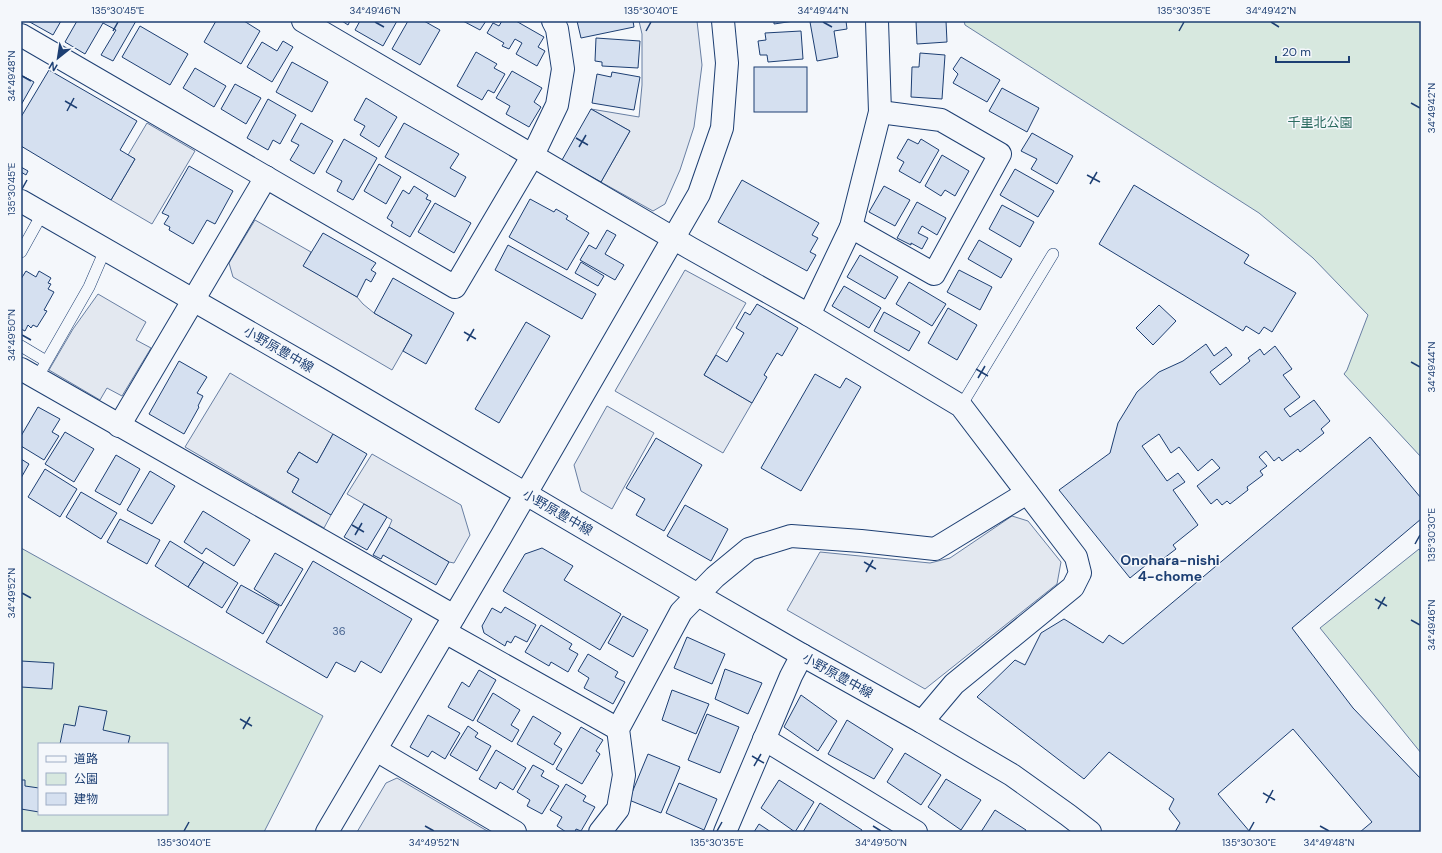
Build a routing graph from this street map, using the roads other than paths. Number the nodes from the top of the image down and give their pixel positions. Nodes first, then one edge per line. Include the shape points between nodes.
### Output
1 (302, 21) edge
2 (553, 21) edge
3 (723, 21) edge
4 (877, 21) edge
5 (21, 35) edge
6 (880, 112) junction
7 (533, 155) junction
8 (266, 177) junction
9 (21, 201) edge
10 (42, 214) junction
11 (851, 227) junction
12 (674, 238) junction
13 (105, 250) junction
14 (21, 252) edge
15 (1053, 254) dead end
16 (193, 300) junction
17 (809, 315) junction
18 (21, 346) edge
19 (35, 369) edge
20 (961, 406) junction
21 (120, 426) junction
22 (526, 493) junction
23 (1027, 493) junction
24 (698, 595) junction
25 (450, 624) junction
26 (802, 655) junction
27 (922, 722) junction
28 (618, 729) junction
29 (764, 739) junction
30 (376, 750) junction
31 (327, 832) edge
32 (514, 832) edge
33 (600, 832) edge
34 (725, 832) edge
35 (916, 832) edge
36 (1090, 832) edge

1 - 7 street
2 - 7 street via 557,29 563,69 557,105
3 - 12 street via 727,64 722,128 699,194
4 - 6 street
5 - 8 street
6 - 11 street
6 - 11 street via 941,120 1000,154 934,274
7 - 8 street via 455,287
7 - 12 street
8 - 16 street
9 - 10 street, 小野原豊中線
10 - 13 street, 小野原豊中線
10 - 14 lane
11 - 17 street
12 - 17 street
12 - 22 street
13 - 16 street, 小野原豊中線
13 - 19 lane via 89,286 72,315
15 - 20 lane
16 - 21 street
16 - 22 street, 小野原豊中線
17 - 20 street
18 - 19 lane
19 - 21 street
20 - 23 street
21 - 25 street
22 - 24 street, 小野原豊中線
22 - 25 street
23 - 24 street via 935,549 790,536 750,549 715,577
23 - 27 street via 1076,558 1080,573 1073,587 954,684
24 - 26 street, 小野原豊中線
24 - 28 street via 681,612
25 - 28 street
25 - 30 street
26 - 27 street, 小野原豊中線
26 - 29 street
27 - 36 street, 小野原豊中線 via 1012,775
28 - 33 street via 624,776 618,809
29 - 34 street
29 - 35 street
30 - 31 street
30 - 32 street

